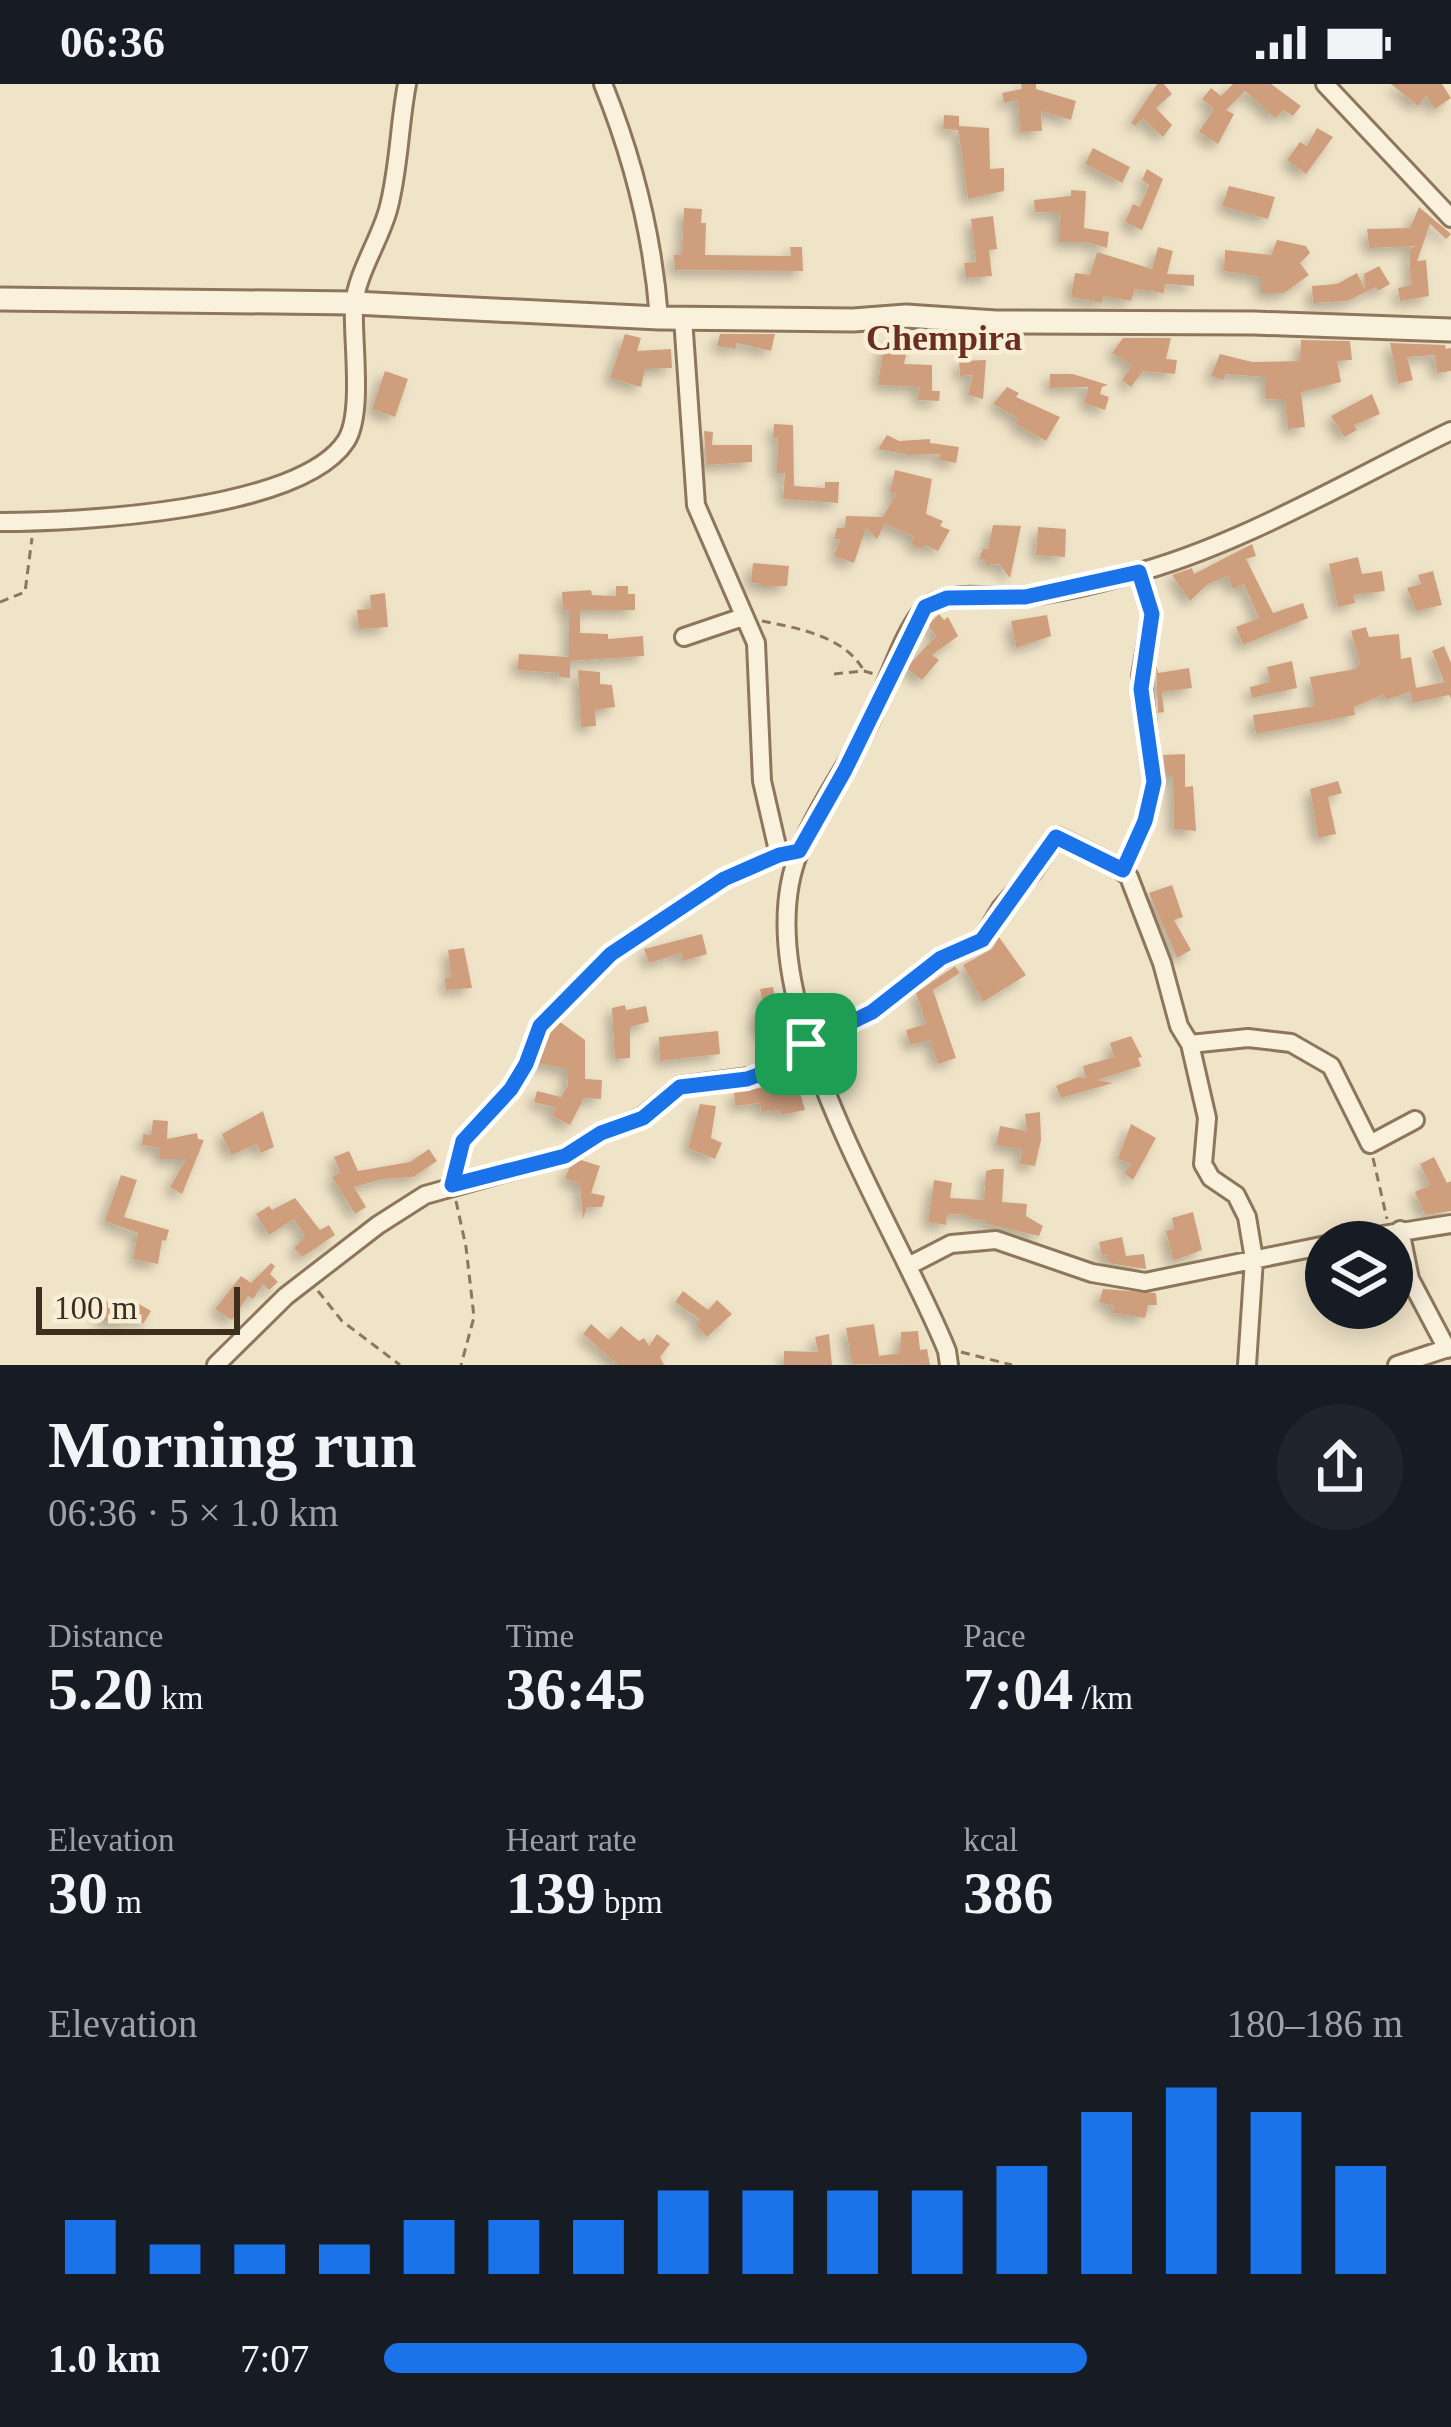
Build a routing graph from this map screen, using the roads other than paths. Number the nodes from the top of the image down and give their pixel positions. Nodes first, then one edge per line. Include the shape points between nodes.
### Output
1 (407, 84) edge
2 (603, 84) edge
3 (1325, 84) edge
4 (1451, 218) edge
5 (0, 299) edge
6 (354, 303) junction
7 (659, 318) junction
8 (683, 318) junction
9 (1451, 330) edge
10 (1451, 431) edge
11 (0, 522) edge
12 (1139, 572) junction
13 (743, 617) junction
14 (684, 637) dead end
15 (799, 851) junction
16 (1123, 870) junction
17 (806, 1044) junction
18 (1190, 1044) junction
19 (1415, 1120) dead end
20 (1451, 1224) edge
21 (1413, 1229) edge
22 (1305, 1249) edge
23 (1254, 1259) junction
24 (910, 1264) junction
25 (1413, 1284) edge
26 (1449, 1348) edge
27 (948, 1358) edge
28 (216, 1365) edge
29 (1246, 1365) edge
30 (1397, 1365) edge

1 - 6 street via 387,212
2 - 7 street via 630,160
3 - 4 street
5 - 6 street
6 - 7 street
6 - 11 street via 351,433 318,468 192,508
7 - 8 street
8 - 9 street
8 - 13 street via 698,516
10 - 12 street via 1287,513
12 - 15 street via 1025,597 947,598 925,607
12 - 16 street via 1152,614 1141,689 1154,782
13 - 14 street
13 - 15 street via 758,656 762,781 779,855
15 - 17 street via 787,932
16 - 17 street via 1056,837 982,940 941,958 872,1012
16 - 18 street
17 - 24 street
17 - 28 street via 765,1075 680,1087 643,1118 565,1156 452,1185 403,1208 321,1268
18 - 19 street via 1291,1043 1330,1066 1370,1144
18 - 23 street via 1207,1118 1202,1164 1235,1195
20 - 21 street
22 - 23 street
23 - 24 street via 1145,1282 972,1240
23 - 29 street
24 - 27 street
25 - 26 street
26 - 30 street

